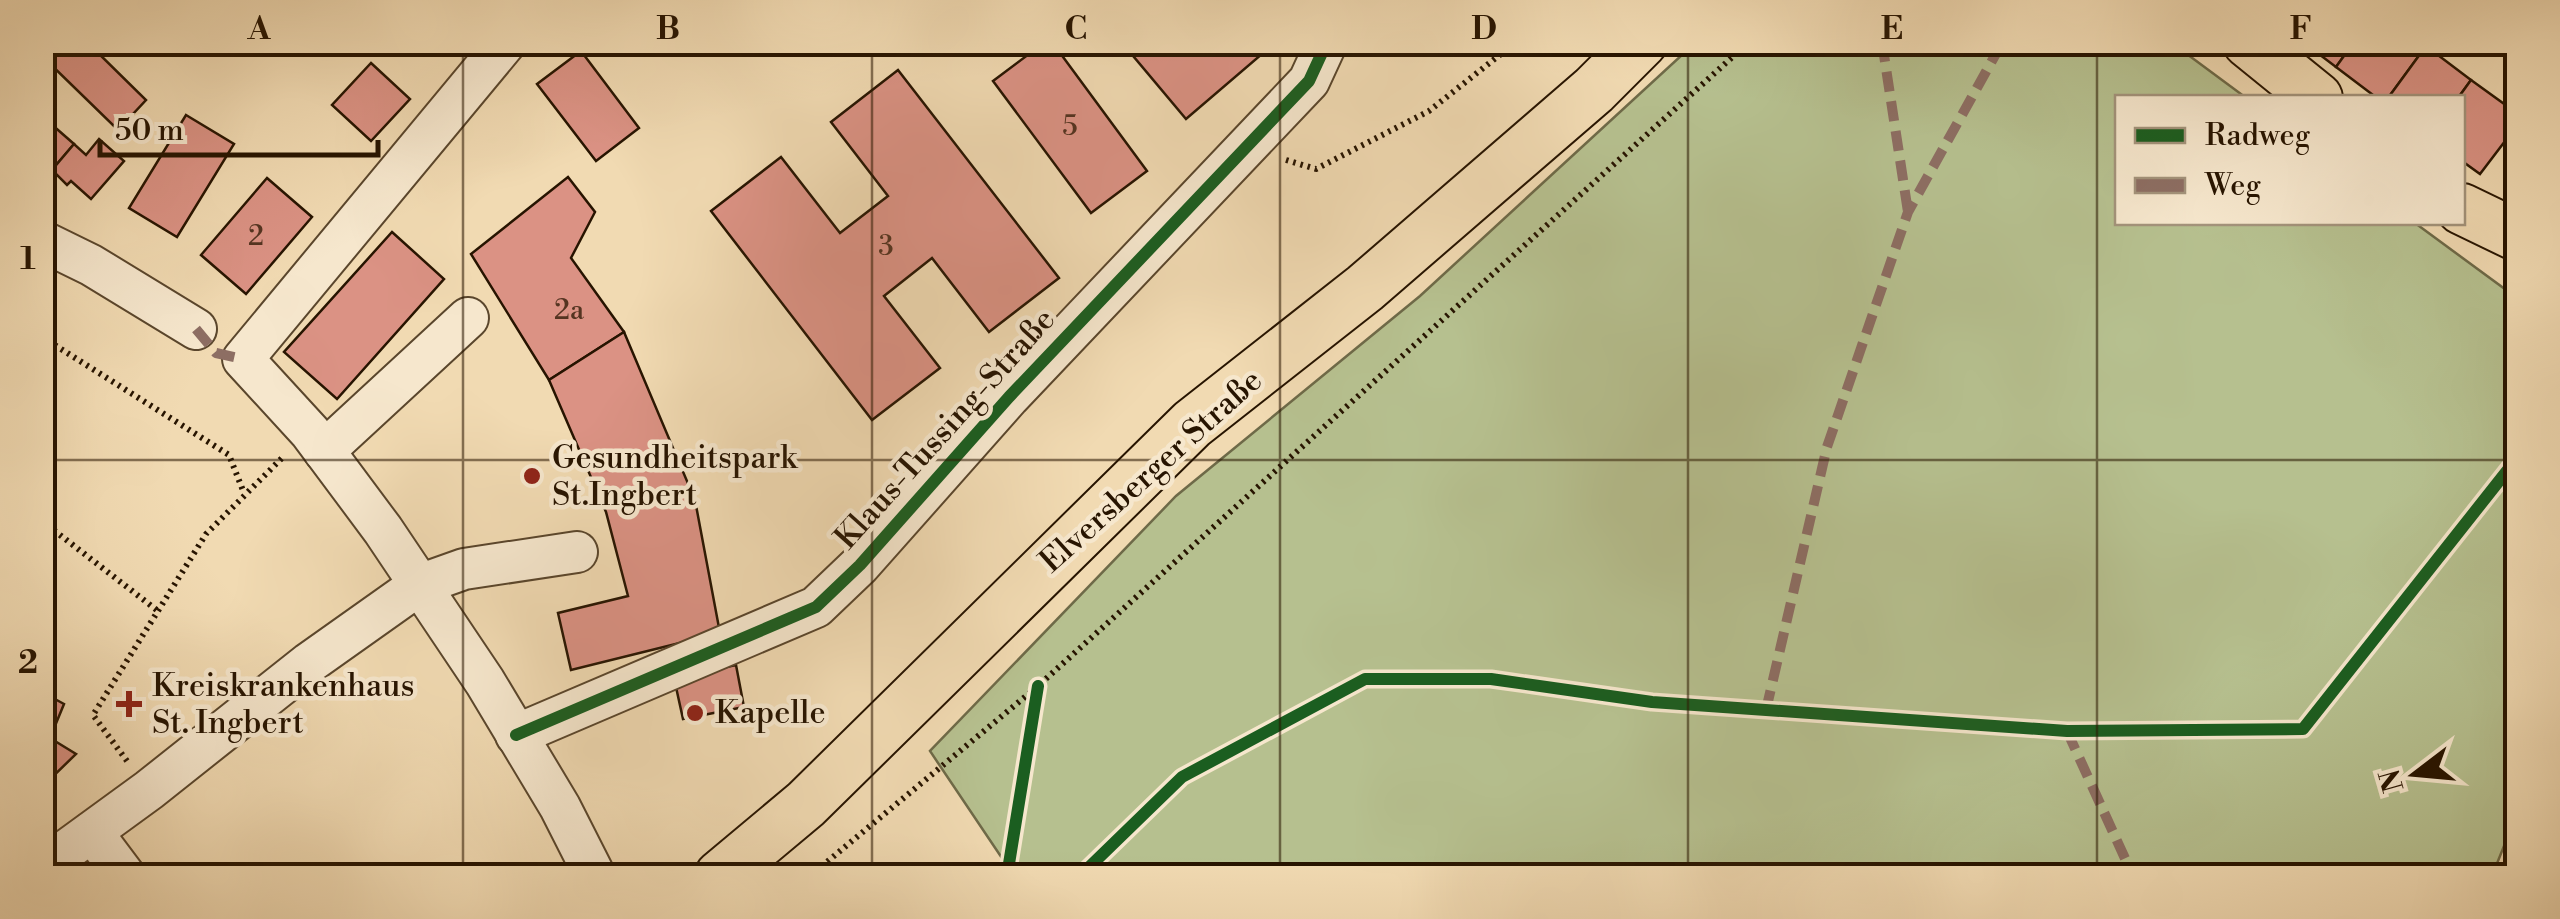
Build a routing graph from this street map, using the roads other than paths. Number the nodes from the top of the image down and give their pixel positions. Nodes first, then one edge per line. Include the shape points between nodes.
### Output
1 (506, 42) edge
2 (1327, 42) edge
3 (1642, 42) edge
4 (2248, 42) edge
5 (2313, 95) edge
6 (2465, 210) edge
7 (2518, 236) edge
8 (42, 241) edge
9 (468, 318) dead end
10 (196, 328) dead end
11 (317, 442) junction
12 (577, 552) dead end
13 (419, 585) junction
14 (516, 735) junction
15 (92, 832) junction
16 (42, 868) edge
17 (125, 876) edge
18 (595, 876) edge
19 (720, 876) edge

1 - 11 street via 243,360
2 - 14 street, Klaus-Tussing-Straße via 1309,81 816,606
3 - 19 main road, Elversberger Straße via 1364,288 1192,424 806,804
4 - 5 main road
6 - 7 main road
8 - 10 street
9 - 11 street
11 - 13 street
12 - 13 street via 464,569
13 - 14 street
13 - 15 street
14 - 18 street
15 - 16 street
15 - 17 street

